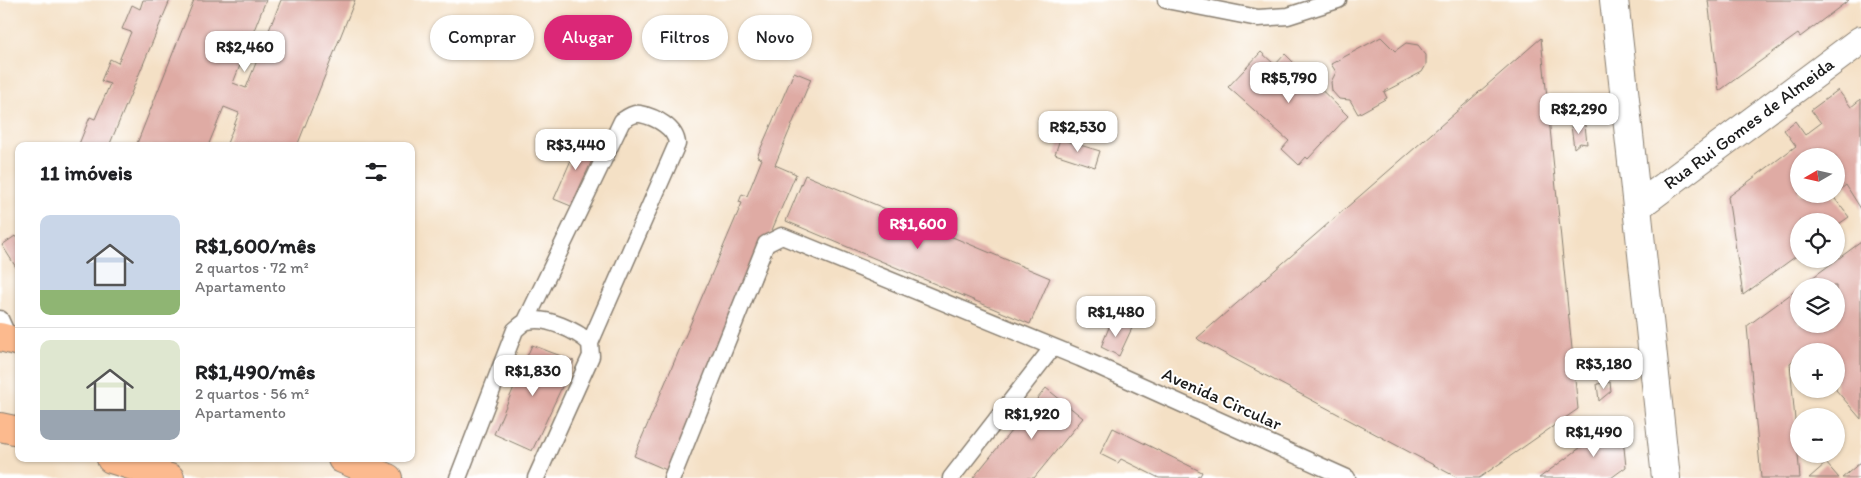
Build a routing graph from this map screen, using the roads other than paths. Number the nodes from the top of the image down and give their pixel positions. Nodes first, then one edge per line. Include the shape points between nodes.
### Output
1 (1166, 0) edge
2 (1338, 0) edge
3 (1614, 0) edge
4 (1861, 40) edge
5 (1637, 207) junction
6 (526, 321) junction
7 (590, 343) junction
8 (1053, 347) junction
9 (0, 427) edge
10 (15, 430) edge
11 (120, 462) edge
12 (349, 462) edge
13 (170, 478) edge
14 (388, 478) edge
15 (458, 478) edge
16 (536, 478) edge
17 (672, 478) edge
18 (951, 478) edge
19 (1347, 478) edge
20 (1666, 478) edge

1 - 2 lane via 1258,18 1288,16
3 - 5 street
4 - 5 street, Rua Rui Gomes de Almeida
5 - 20 street
6 - 7 lane via 540,319 582,335
6 - 7 lane via 622,121 630,115 640,114 671,128 677,144
6 - 15 lane via 515,330
7 - 16 lane via 591,356
8 - 17 lane, Avenida Circular via 782,236 766,244
8 - 18 lane
8 - 19 lane, Avenida Circular
9 - 10 highway
11 - 13 highway
12 - 14 highway

